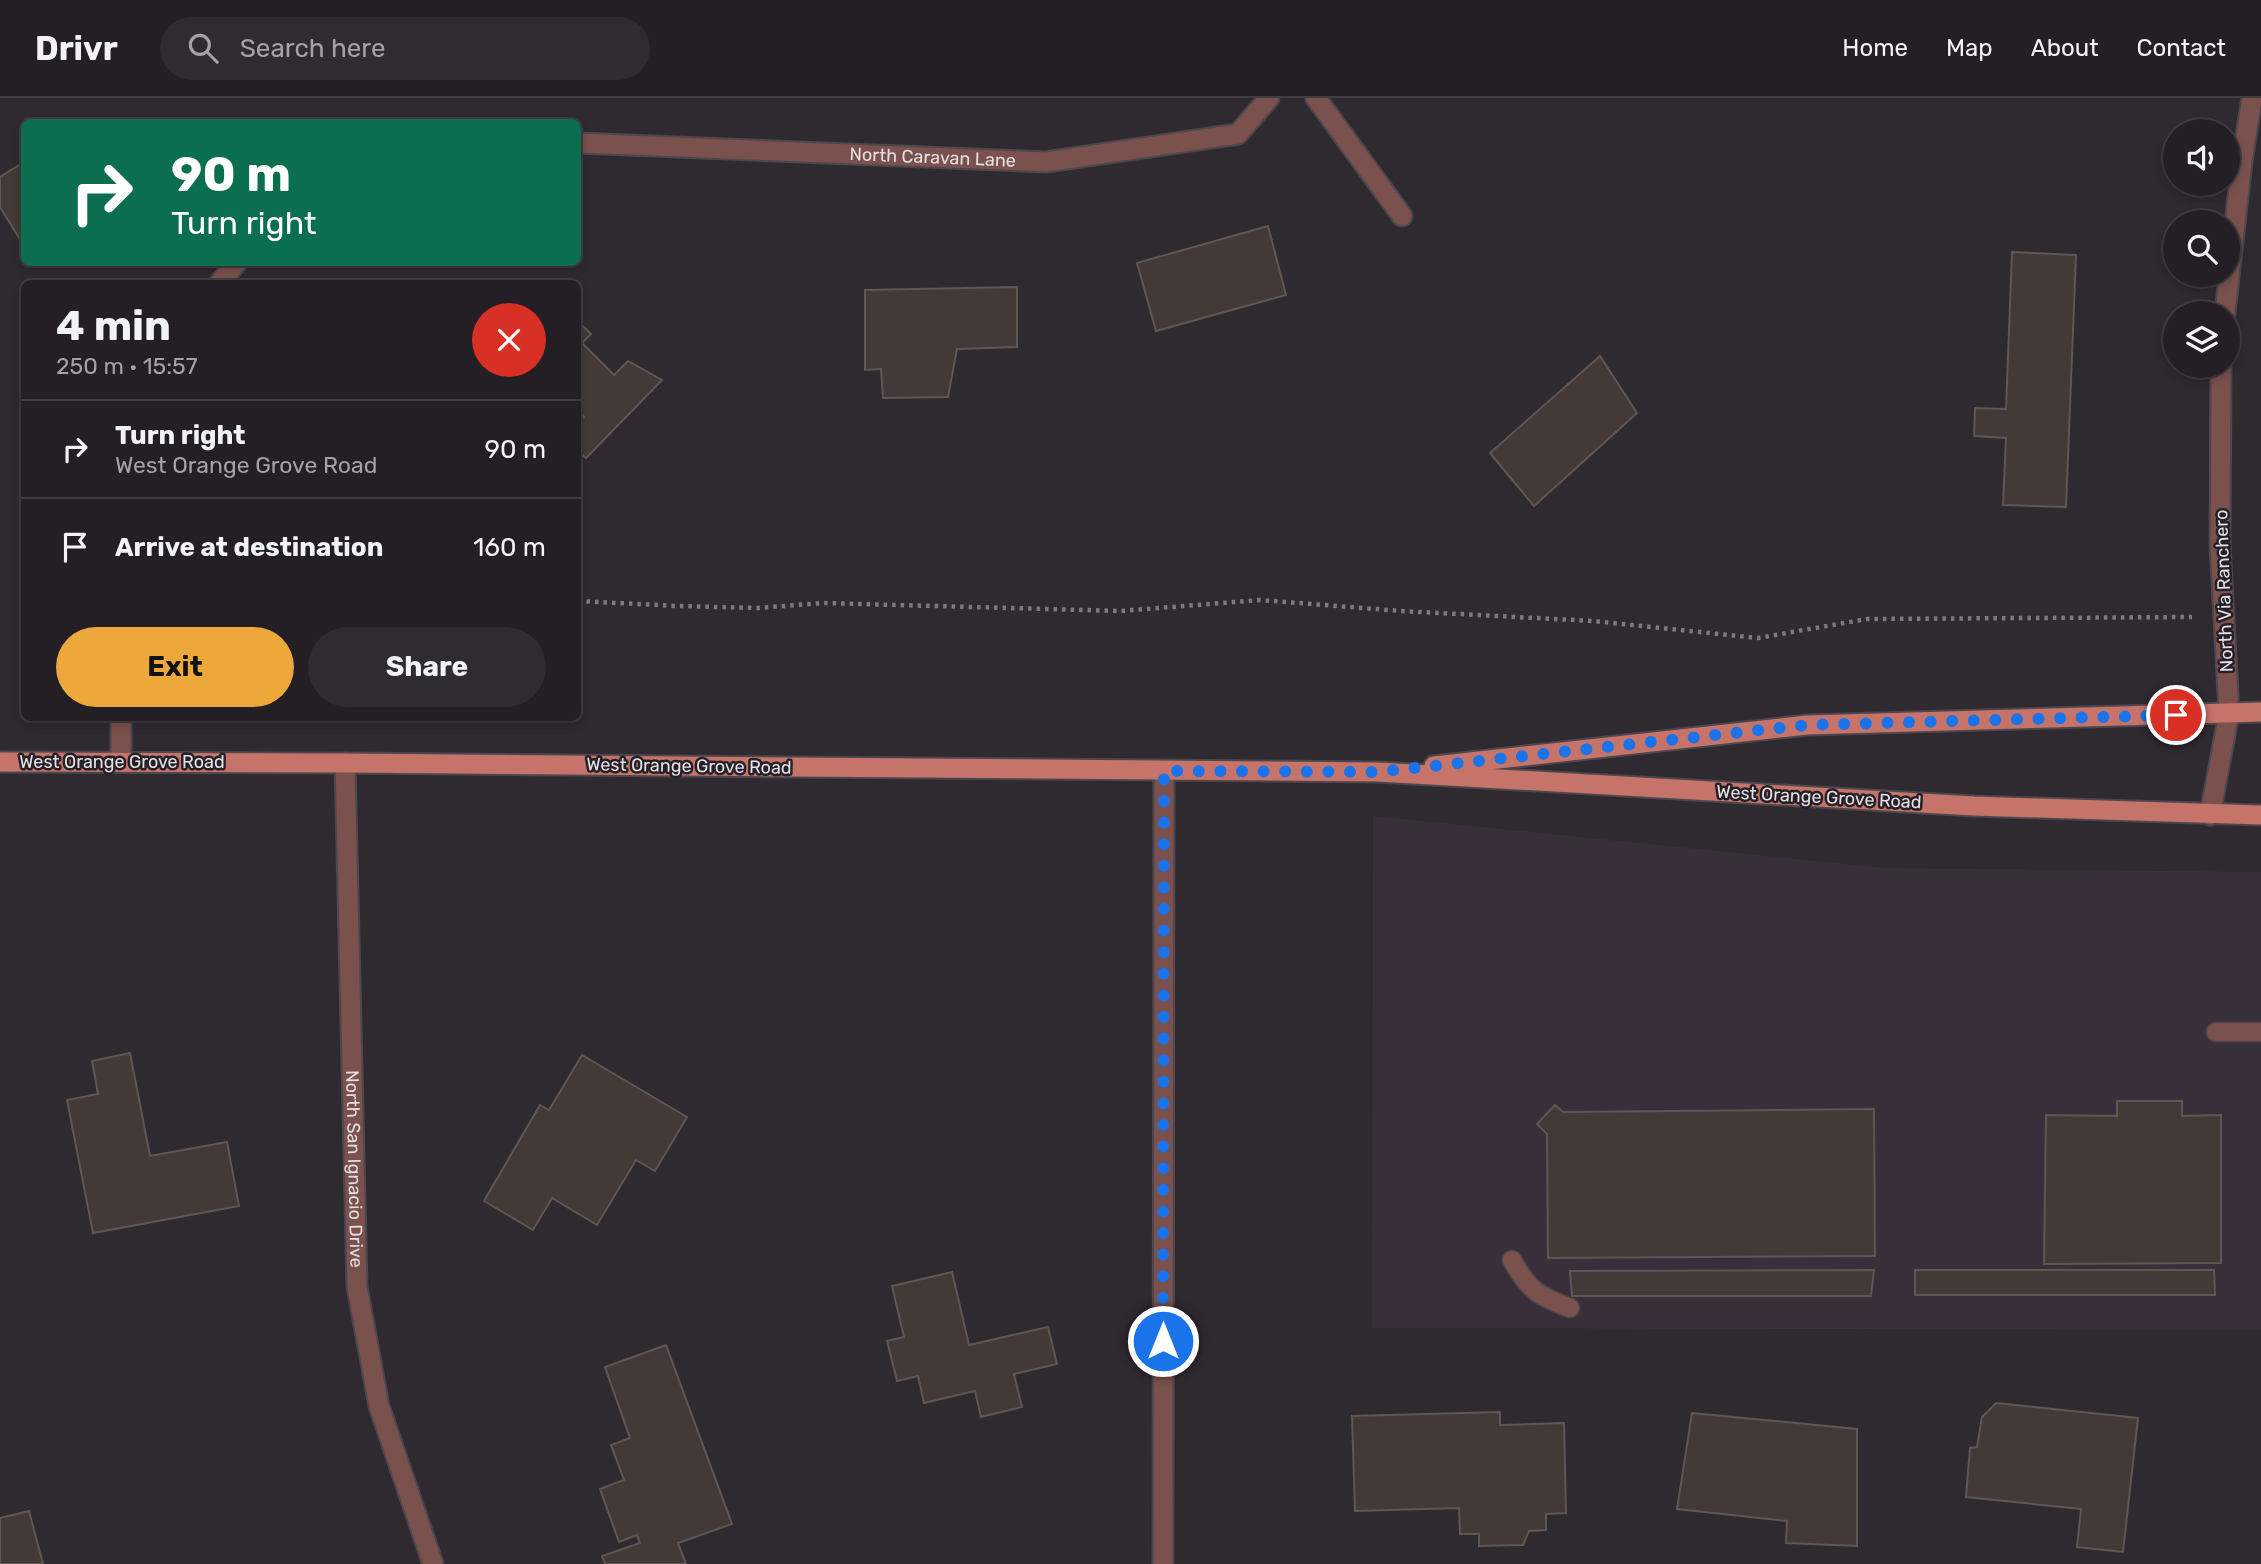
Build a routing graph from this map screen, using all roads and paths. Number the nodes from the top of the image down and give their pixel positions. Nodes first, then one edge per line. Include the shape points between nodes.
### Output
1 (1269, 98) edge
2 (1316, 98) edge
3 (2252, 98) edge
4 (581, 143) edge
5 (1402, 216) dead end
6 (234, 266) edge
7 (222, 280) edge
8 (2226, 301) edge
9 (2221, 378) edge
10 (581, 601) edge
11 (2192, 617) dead end
12 (2261, 712) edge
13 (2229, 713) junction
14 (121, 721) edge
15 (0, 762) edge
16 (121, 762) junction
17 (345, 763) junction
18 (1164, 771) junction
19 (1378, 772) junction
20 (2210, 815) junction
21 (2261, 815) edge
22 (2216, 1032) dead end
23 (2261, 1032) edge
24 (1512, 1260) dead end
25 (1570, 1308) dead end
26 (433, 1564) edge
27 (1163, 1564) edge

1 - 4 street, North Caravan Lane via 1238,134 1046,162
2 - 5 street
3 - 8 street
6 - 7 street
9 - 13 street, North Via Ranchero via 2220,545
10 - 11 path via 758,608 823,603 1121,611 1260,600 1593,621 1758,638 1867,619
12 - 13 main road, West Orange Grove Road
13 - 19 main road, West Orange Grove Road via 1807,725
13 - 20 street, North Via Ranchero
14 - 16 street
15 - 16 main road, West Orange Grove Road
16 - 17 main road, West Orange Grove Road
17 - 18 main road, West Orange Grove Road
17 - 26 street, North San Ignacio Drive via 357,1287 379,1406
18 - 19 main road, West Orange Grove Road
18 - 27 street
19 - 20 main road, West Orange Grove Road
20 - 21 main road, West Orange Grove Road
22 - 23 lane
24 - 25 lane via 1524,1283 1541,1297

